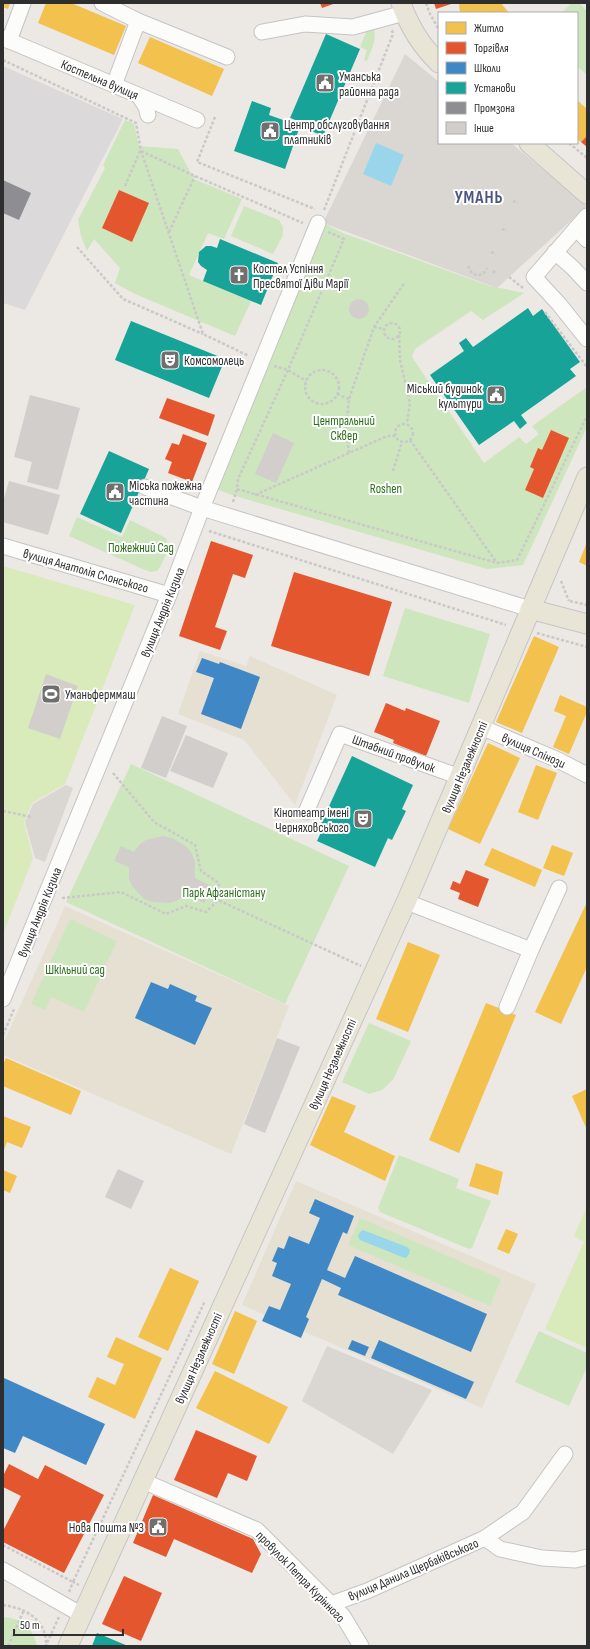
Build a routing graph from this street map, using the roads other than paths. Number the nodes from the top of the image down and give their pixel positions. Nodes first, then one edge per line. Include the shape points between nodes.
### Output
1 (23, 3) edge
2 (102, 3) edge
3 (398, 11) edge
4 (138, 21) junction
5 (262, 32) dead end
6 (6, 39) edge
7 (227, 56) dead end
8 (438, 62) edge
9 (114, 85) junction
10 (139, 96) junction
11 (148, 115) dead end
12 (197, 120) dead end
13 (530, 144) edge
14 (587, 194) edge
15 (587, 216) edge
16 (319, 221) road end
17 (576, 228) junction
18 (587, 240) edge
19 (555, 252) junction
20 (587, 282) edge
21 (587, 339) edge
22 (587, 477) edge
23 (145, 487) dead end
24 (202, 508) junction
25 (3, 546) edge
26 (169, 595) junction
27 (530, 609) junction
28 (587, 624) edge
29 (481, 727) junction
30 (587, 775) edge
31 (460, 777) junction
32 (306, 812) dead end
33 (559, 888) dead end
34 (407, 900) junction
35 (531, 950) junction
36 (10, 1001) edge
37 (507, 1007) dead end
38 (566, 1454) dead end
39 (142, 1481) junction
40 (485, 1538) junction
41 (587, 1557) edge
42 (3, 1570) edge
43 (331, 1604) junction
44 (82, 1615) junction
45 (68, 1646) edge
46 (360, 1646) edge

1 - 6 street
2 - 4 street
3 - 5 street via 354,27 305,24
3 - 8 main road
4 - 7 street
4 - 9 street
6 - 9 street, Костельна вулиця
9 - 10 street, Костельна вулиця
10 - 11 street
10 - 12 street, Костельна вулиця
13 - 14 main road
15 - 17 street
16 - 24 street, вулиця Андрія Кизила
17 - 18 street
17 - 19 street
19 - 20 street
19 - 21 street via 534,278
22 - 27 main road, вулиця Незалежності
23 - 24 street
24 - 26 street, вулиця Андрія Кизила
24 - 27 street
25 - 26 street, вулиця Анатолія Слонського
26 - 36 street, вулиця Андрія Кизила
27 - 28 main road
27 - 29 main road, вулиця Незалежності
29 - 30 street, вулиця Спінози
29 - 31 main road, вулиця Незалежності
31 - 32 street, Штабний провулок via 340,734
31 - 34 main road, вулиця Незалежності
33 - 35 street
34 - 35 street
34 - 39 main road, вулиця Незалежності
35 - 37 street
38 - 40 street via 524,1512
39 - 43 street, провулок Петра Курінного via 257,1530
39 - 44 main road, вулиця Незалежності
40 - 41 street, вулиця Данила Щербаківського via 500,1549 542,1558 575,1560
40 - 43 street, вулиця Данила Щербаківського via 367,1591
42 - 44 street
43 - 46 street, провулок Петра Курінного via 343,1616
44 - 45 main road, вулиця Незалежності

